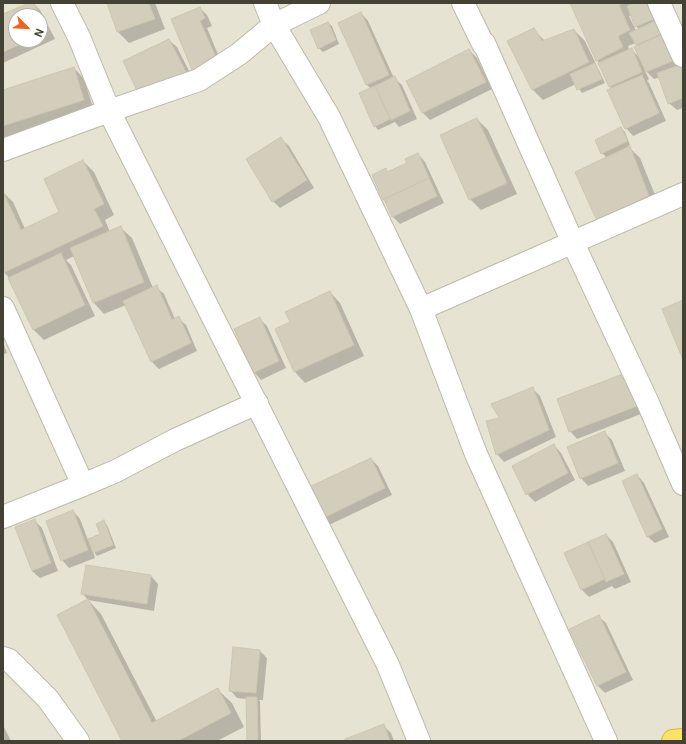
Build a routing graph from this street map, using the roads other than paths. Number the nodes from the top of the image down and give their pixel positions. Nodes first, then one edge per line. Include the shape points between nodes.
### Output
1 (62, 3) edge
2 (265, 3) edge
3 (319, 3) edge
4 (463, 3) edge
5 (658, 3) edge
6 (274, 25) junction
7 (683, 56) edge
8 (109, 111) junction
9 (3, 150) edge
10 (683, 194) edge
11 (573, 243) junction
12 (3, 308) edge
13 (421, 309) junction
14 (257, 403) junction
15 (683, 484) edge
16 (83, 485) junction
17 (3, 517) edge
18 (3, 658) edge
19 (683, 740) edge
20 (78, 741) edge
21 (419, 741) edge
22 (606, 741) edge
23 (673, 741) edge

1 - 8 street via 79,37
2 - 6 street
3 - 6 street
4 - 11 street via 484,43
5 - 7 street
6 - 8 street via 239,54 199,80
6 - 13 street via 329,117
8 - 9 street
8 - 14 street
10 - 11 street
11 - 13 street
11 - 15 street
12 - 16 street
13 - 22 street via 476,454
14 - 16 street
14 - 21 street via 388,665
16 - 17 street
18 - 20 street via 9,660 48,699
19 - 23 highway

